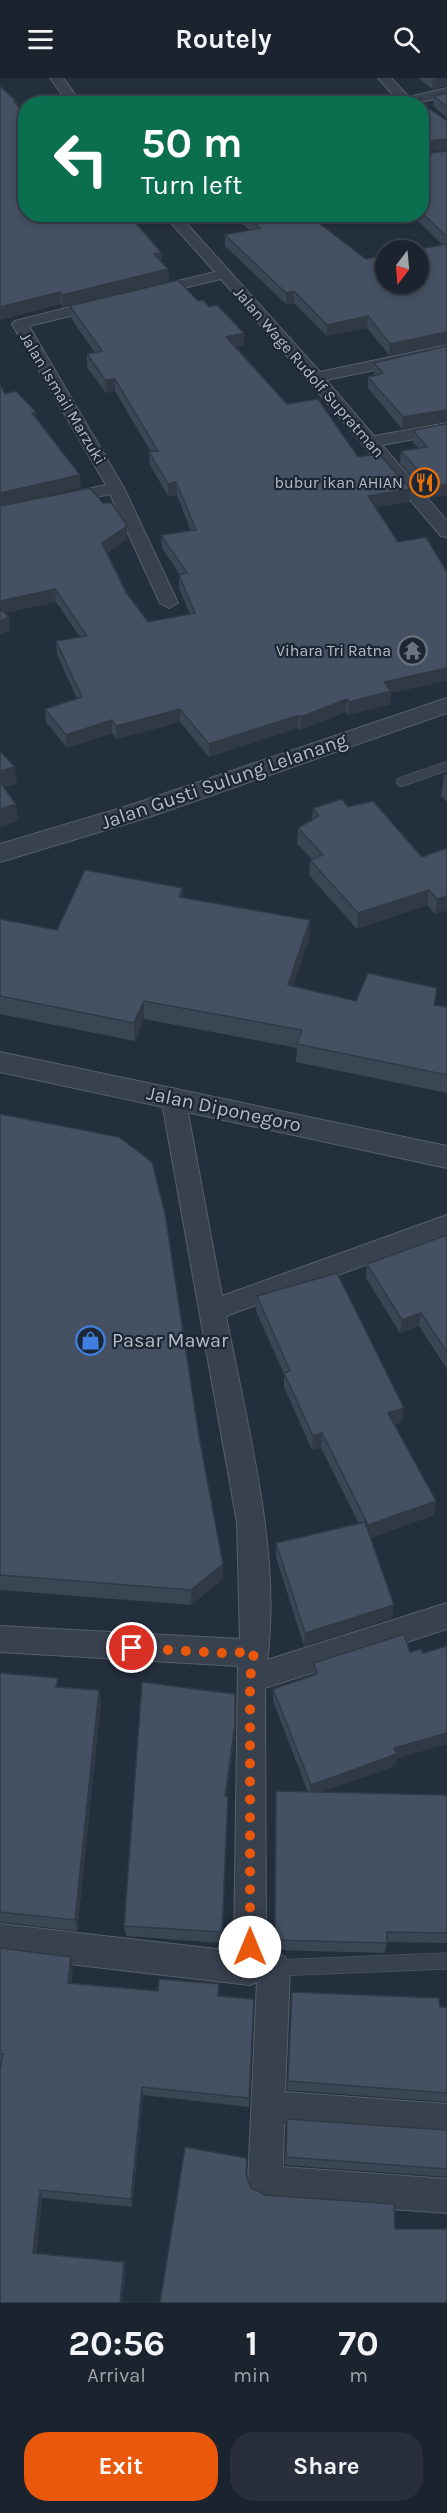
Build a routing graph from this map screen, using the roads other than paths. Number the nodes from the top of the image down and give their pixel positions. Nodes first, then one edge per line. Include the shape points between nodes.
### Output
1 (56, 78) edge
2 (384, 78) edge
3 (447, 92) edge
4 (70, 96) edge
5 (405, 96) edge
6 (429, 99) edge
7 (177, 222) edge
8 (224, 274) junction
9 (20, 324) junction
10 (0, 327) edge
11 (447, 350) edge
12 (315, 378) junction
13 (447, 428) edge
14 (370, 442) junction
15 (116, 488) junction
16 (0, 513) edge
17 (445, 527) edge
18 (169, 603) dead end
19 (447, 705) edge
20 (447, 766) edge
21 (401, 782) dead end
22 (0, 853) edge
23 (0, 1062) edge
24 (173, 1097) junction
25 (447, 1157) edge
26 (447, 1225) edge
27 (213, 1310) junction
28 (447, 1616) edge
29 (0, 1639) edge
30 (252, 1665) junction
31 (0, 1940) edge
32 (447, 1961) edge
33 (262, 1968) junction
34 (268, 2107) junction
35 (443, 2120) dead end
36 (447, 2196) edge

1 - 4 street
2 - 5 street
3 - 6 street
7 - 8 street, Jalan Wage Rudolf Supratman
8 - 9 street, Jalan Ismail Marzuki
8 - 12 street, Jalan Wage Rudolf Supratman
9 - 10 street
9 - 15 street, Jalan Ismail Marzuki
11 - 12 street
12 - 14 street, Jalan Wage Rudolf Supratman
13 - 14 street
14 - 17 street, Jalan Wage Rudolf Supratman
15 - 16 street, Jalan Ismail Marzuki
15 - 18 street
19 - 22 street, Jalan Gusti Sulung Lelanang via 140,811
20 - 21 lane
23 - 24 street, Jalan Diponegoro
24 - 25 street, Jalan Diponegoro
24 - 27 street
26 - 27 street
27 - 30 street via 251,1522 256,1615
28 - 30 street
29 - 30 street via 221,1653
30 - 33 street
31 - 33 street
32 - 33 lane
33 - 34 street
34 - 35 street
34 - 36 street via 265,2183

